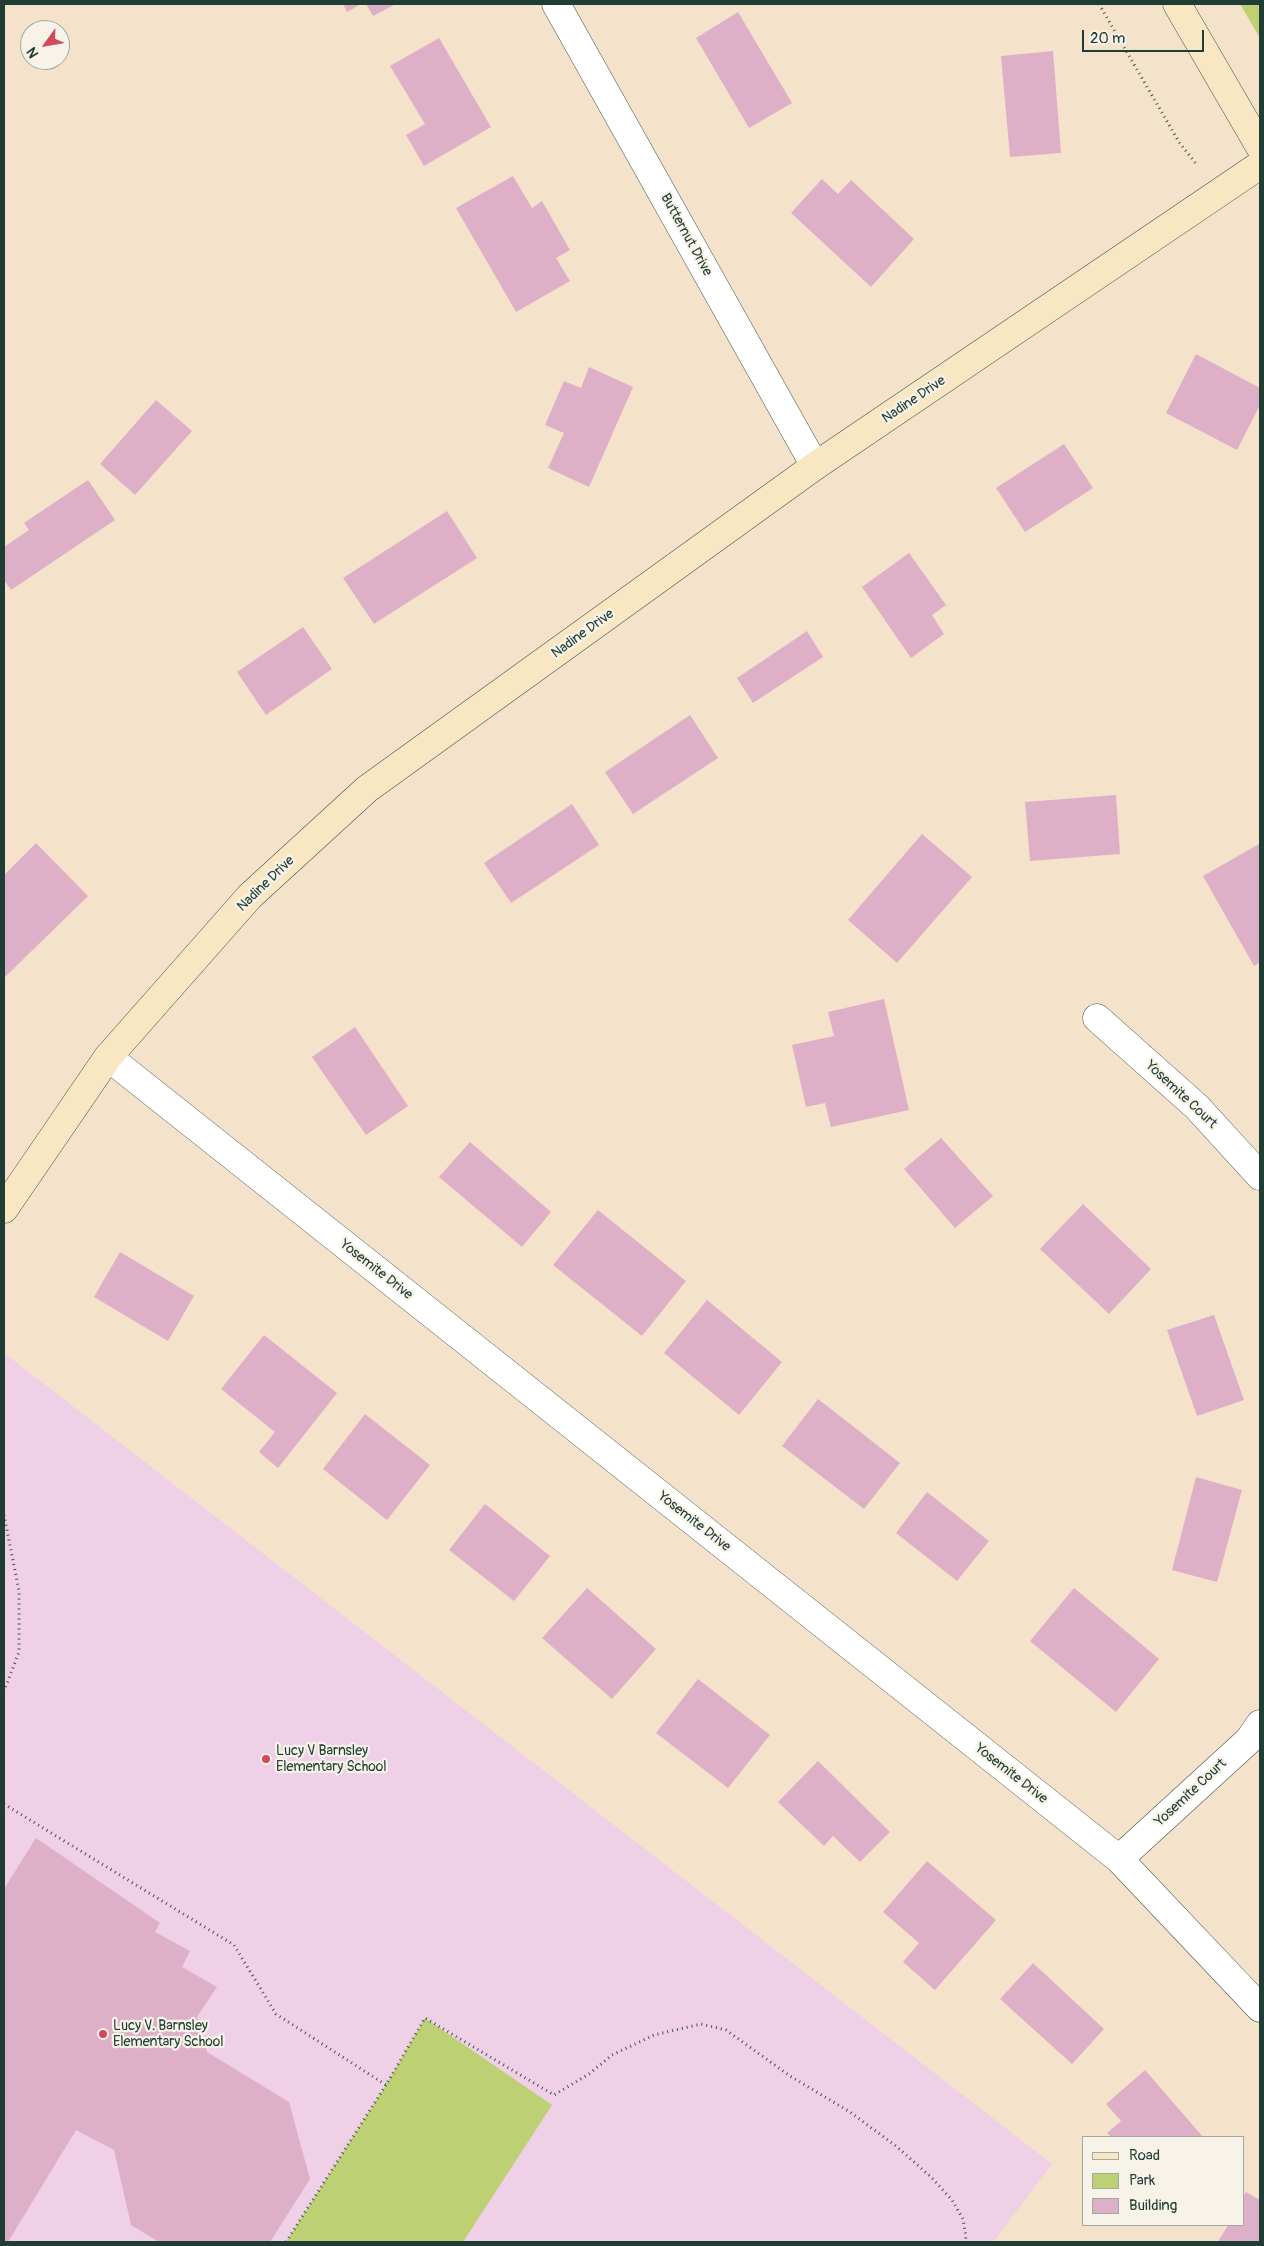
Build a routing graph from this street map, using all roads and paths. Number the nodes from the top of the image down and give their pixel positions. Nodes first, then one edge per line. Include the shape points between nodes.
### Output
1 (556, 4) edge
2 (1099, 4) edge
3 (1176, 4) edge
4 (1260, 147) edge
5 (1260, 165) edge
6 (1219, 193) junction
7 (815, 466) junction
8 (1097, 1018) dead end
9 (108, 1057) junction
10 (1260, 1176) edge
11 (4, 1209) edge
12 (4, 1516) edge
13 (4, 1691) edge
14 (1260, 1724) edge
15 (4, 1804) edge
16 (1119, 1859) junction
17 (1260, 2008) edge
18 (386, 2085) junction
19 (286, 2242) edge
20 (965, 2242) edge

1 - 7 street, Butternut Drive
2 - 6 path via 1178,142
3 - 4 street
5 - 6 street, Nadine Drive
6 - 7 street, Nadine Drive
7 - 9 street, Nadine Drive via 368,789 250,896
8 - 10 street, Yosemite Court via 1197,1107
9 - 11 street, Nadine Drive
9 - 16 street, Yosemite Drive
12 - 13 path via 19,1591 19,1652
14 - 16 street, Yosemite Court via 1249,1740
15 - 18 path via 234,1944 276,2014
16 - 17 street, Yosemite Drive
18 - 19 path
18 - 20 path via 425,2018 554,2095 590,2074 612,2055 654,2035 701,2024 726,2030 790,2076 850,2112 931,2177 952,2200 962,2219

